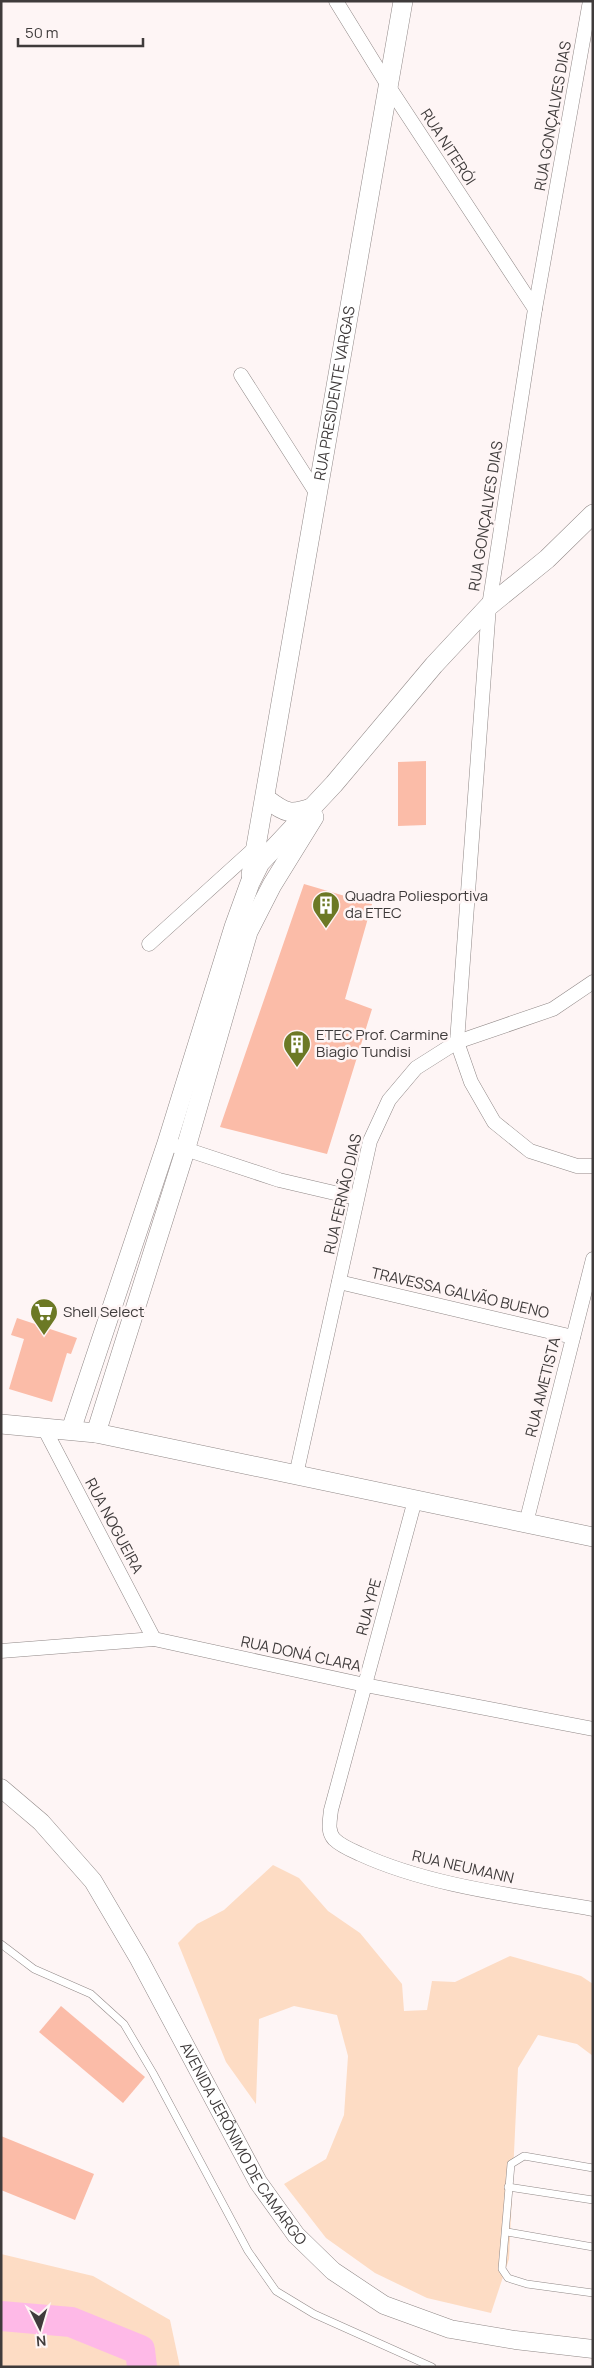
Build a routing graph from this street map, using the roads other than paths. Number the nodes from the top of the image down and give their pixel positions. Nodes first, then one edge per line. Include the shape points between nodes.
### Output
1 (336, 1) edge
2 (402, 1) edge
3 (590, 1) edge
4 (389, 87) junction
5 (535, 309) junction
6 (241, 375) dead end
7 (317, 494) junction
8 (593, 514) edge
9 (489, 606) junction
10 (334, 784) junction
11 (267, 793) junction
12 (311, 808) junction
13 (276, 845) junction
14 (255, 848) junction
15 (250, 883) junction
16 (272, 885) junction
17 (149, 944) dead end
18 (593, 982) edge
19 (457, 1042) junction
20 (167, 1143) junction
21 (185, 1151) junction
22 (593, 1166) edge
23 (356, 1198) junction
24 (593, 1260) edge
25 (339, 1282) junction
26 (573, 1337) junction
27 (1, 1424) edge
28 (44, 1428) junction
29 (71, 1430) junction
30 (96, 1432) junction
31 (296, 1475) junction
32 (415, 1500) junction
33 (526, 1523) junction
34 (593, 1537) edge
35 (154, 1638) junction
36 (1, 1651) edge
37 (365, 1685) junction
38 (593, 1729) edge
39 (1, 1788) edge
40 (333, 1838) joint
41 (593, 1909) edge
42 (1, 1944) edge
43 (593, 2168) edge
44 (508, 2187) junction
45 (593, 2200) edge
46 (507, 2232) junction
47 (593, 2247) edge
48 (593, 2293) edge
49 (593, 2349) edge
50 (432, 2367) edge

1 - 4 street, RUA NITERÓI
2 - 4 main road, RUA PRESIDENTE VARGAS
3 - 5 street, RUA GONÇALVES DIAS
4 - 5 street, RUA NITERÓI
4 - 7 main road, RUA PRESIDENTE VARGAS
5 - 9 street, RUA GONÇALVES DIAS
6 - 7 street
7 - 11 main road, RUA PRESIDENTE VARGAS
8 - 9 main road via 547,559
9 - 10 main road via 434,665
9 - 19 street, RUA GONÇALVES DIAS
10 - 12 main road
10 - 16 main road
11 - 12 main road via 284,812 297,813
11 - 13 main road
11 - 14 main road, RUA PRESIDENTE VARGAS
12 - 13 main road
13 - 15 main road via 260,863
13 - 16 main road via 277,861
14 - 15 main road, RUA PRESIDENTE VARGAS
14 - 17 street
15 - 20 main road
16 - 21 main road via 248,932
18 - 19 street, RUA FERNÃO DIAS via 552,1009
19 - 22 street via 471,1082 494,1122 530,1151 577,1166
19 - 23 street, RUA FERNÃO DIAS via 416,1068 389,1100 370,1140
20 - 21 street
20 - 29 main road
21 - 23 street via 279,1180
21 - 30 main road
23 - 25 street, RUA FERNÃO DIAS
24 - 26 street, RUA AMETISTA
25 - 26 street, TRAVESSA GALVÃO BUENO
25 - 31 street, RUA FERNÃO DIAS
26 - 33 street, RUA AMETISTA
27 - 28 main road
28 - 29 main road
28 - 35 street, RUA NOGUEIRA
29 - 30 main road
30 - 31 main road
31 - 32 main road
32 - 33 main road
32 - 37 street, RUA YPE
33 - 34 main road
35 - 36 street, RUA DONÁ CLARA
35 - 37 street, RUA DONÁ CLARA
37 - 38 street, RUA DONÁ CLARA
37 - 40 street, RUA YPE via 331,1810 329,1825
39 - 49 street, AVENIDA JERÔNIMO DE CAMARGO via 42,1822 93,1881 139,1959 258,2182 296,2235 333,2271 384,2306 450,2329
40 - 41 street, RUA NEUMANN via 382,1864 500,1894
42 - 50 lane via 34,1969 91,1994 124,2024 248,2251 276,2291 314,2314
43 - 44 lane via 524,2156 511,2164
44 - 45 lane
44 - 46 lane
46 - 47 lane
46 - 48 lane via 502,2269 508,2278 527,2284

